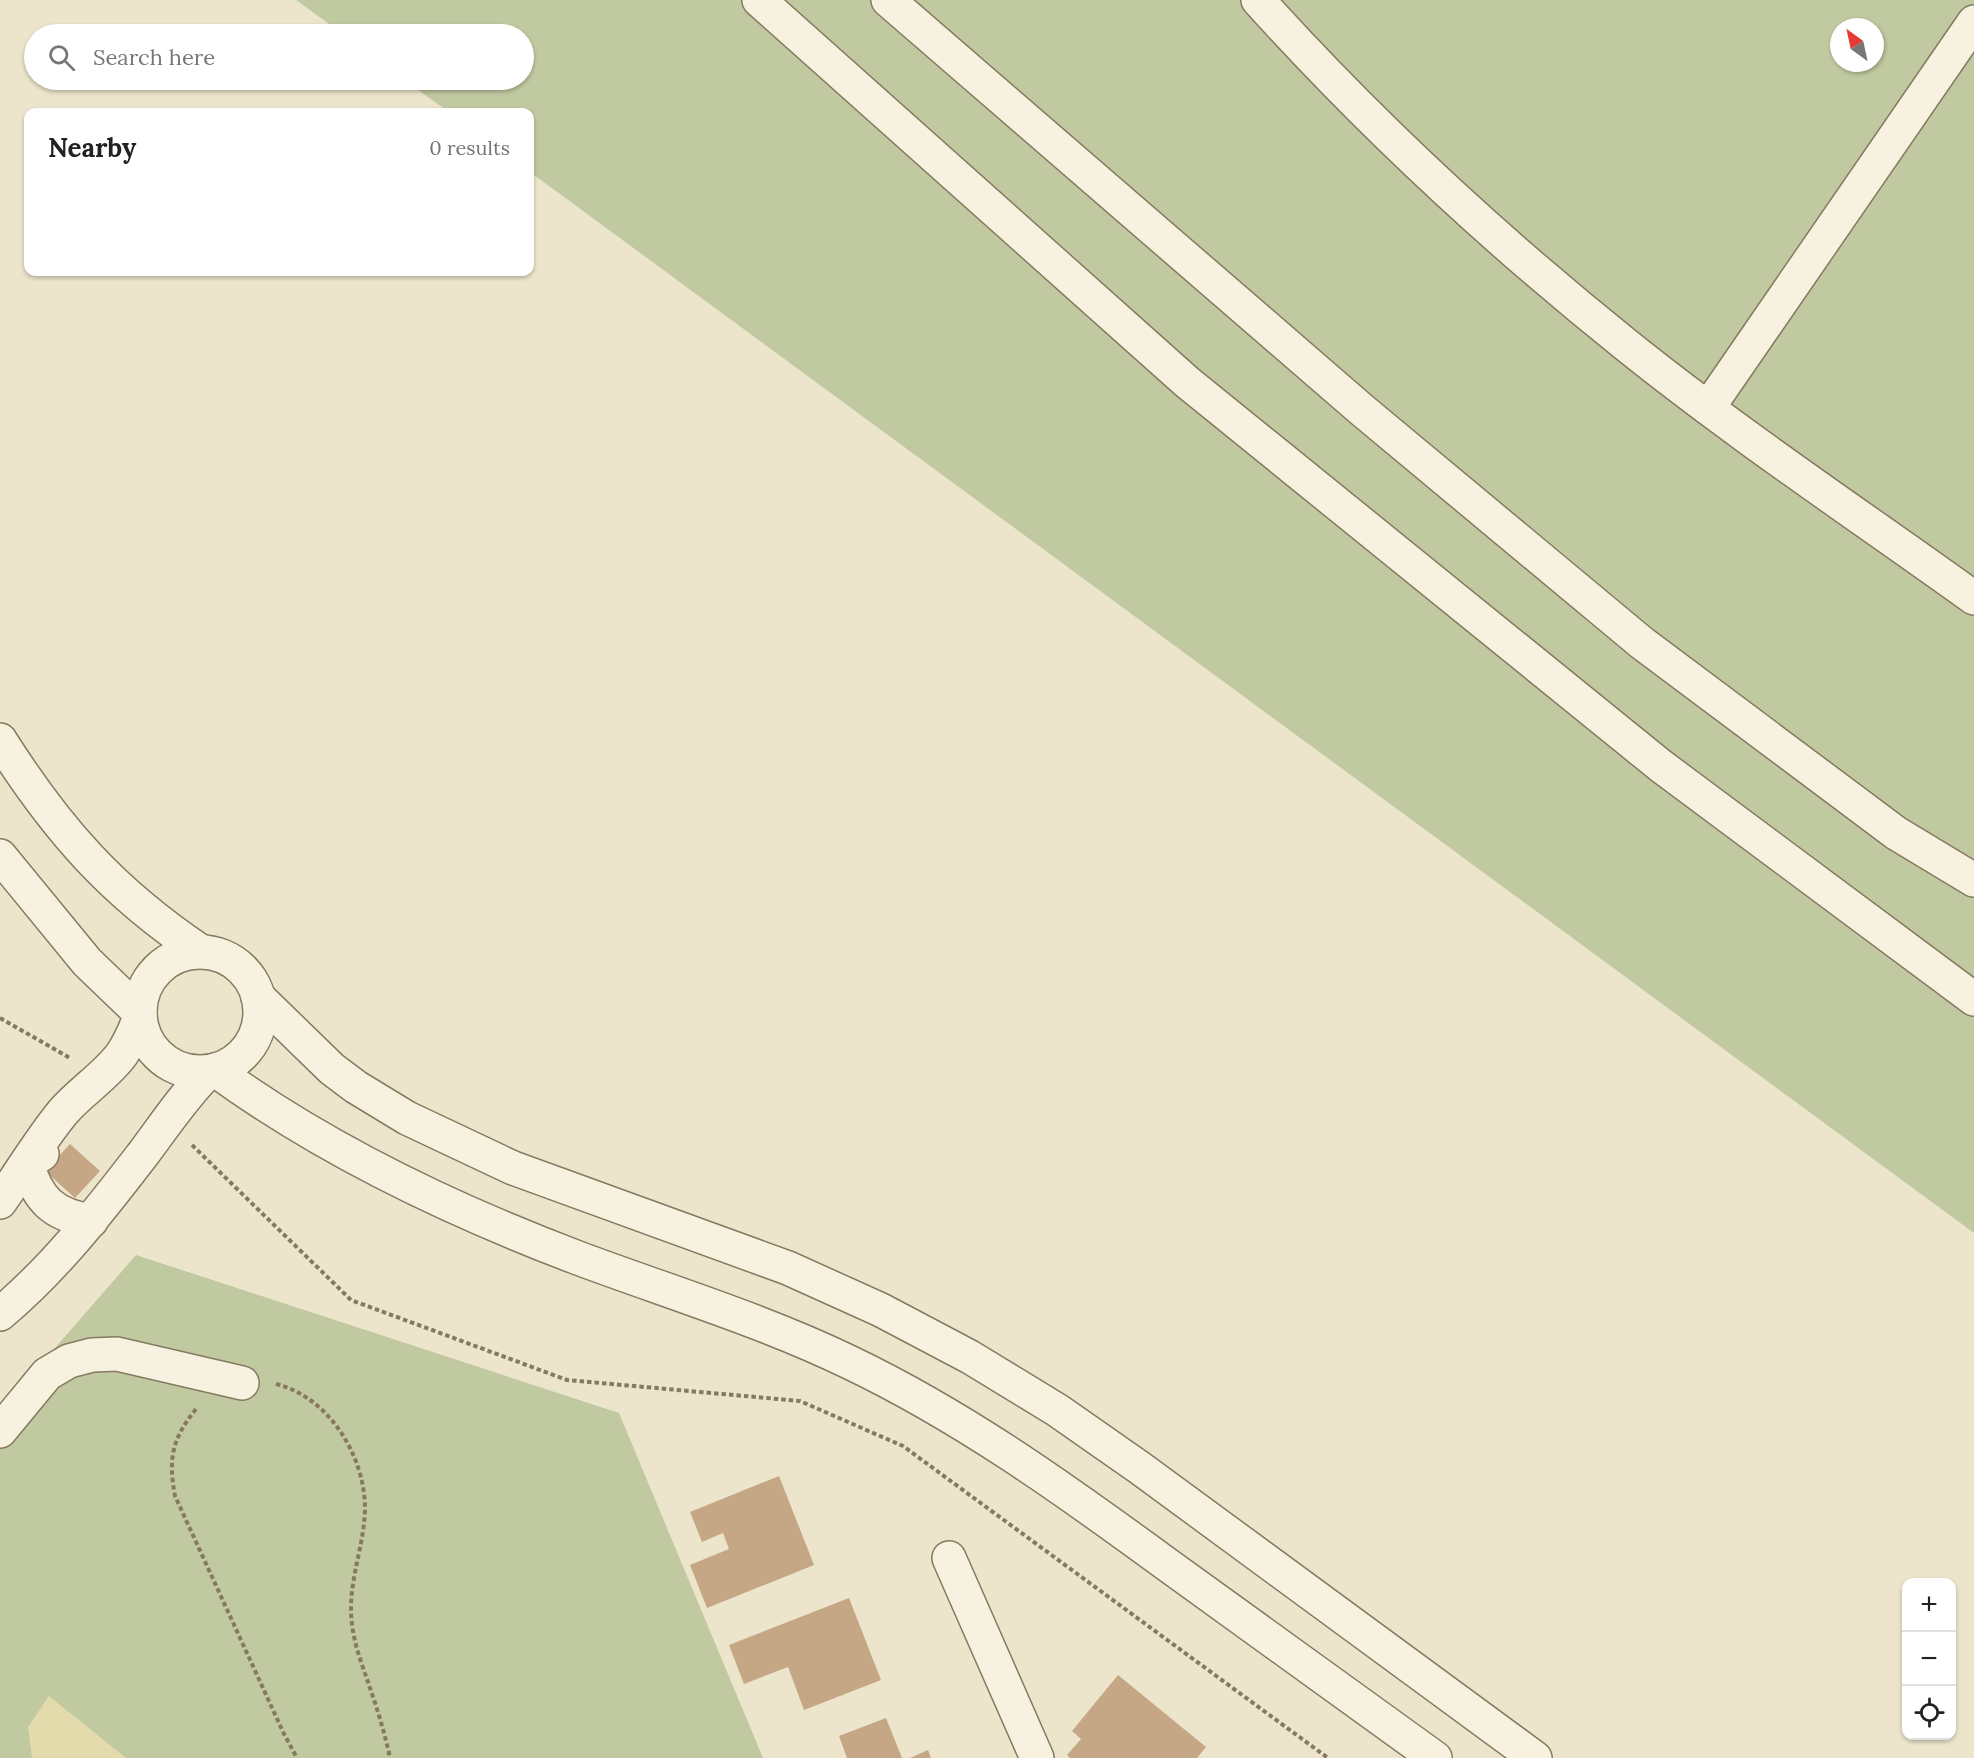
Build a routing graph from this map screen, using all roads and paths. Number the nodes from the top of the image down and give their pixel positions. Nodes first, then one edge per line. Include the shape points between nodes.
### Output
1 (759, 0) edge
2 (888, 0) edge
3 (1258, 0) edge
4 (1974, 22) edge
5 (1708, 408) junction
6 (1974, 598) edge
7 (0, 740) edge
8 (0, 856) edge
9 (1974, 880) edge
10 (200, 951) junction
11 (258, 997) junction
12 (1974, 999) edge
13 (140, 1015) junction
14 (0, 1018) edge
15 (111, 1067) junction
16 (211, 1071) junction
17 (167, 1121) junction
18 (27, 1164) junction
19 (0, 1202) edge
20 (91, 1221) junction
21 (0, 1314) edge
22 (242, 1383) junction
23 (0, 1431) edge
24 (949, 1558) dead end
25 (297, 1758) edge
26 (390, 1758) edge
27 (1037, 1758) edge
28 (1328, 1758) edge
29 (1435, 1758) edge
30 (1535, 1758) edge

1 - 12 street via 1187,382 1661,766
2 - 9 street via 1362,410 1642,643 1896,833
3 - 5 street via 1443,187 1541,275
4 - 5 street
5 - 6 street
7 - 10 street via 38,798 95,865 161,925
8 - 13 street via 87,962
10 - 11 street via 231,960 243,969
10 - 13 street via 184,954 157,969 141,997
11 - 16 street via 258,1027 252,1042 229,1064
11 - 30 street via 332,1069 406,1118 513,1168 788,1268 881,1310 970,1357 1057,1410 1140,1468
13 - 15 street via 131,1038
13 - 16 street via 148,1043 168,1063 180,1069
14 - 15 path via 68,1058
15 - 18 street via 64,1111
16 - 17 street via 194,1085
16 - 29 street via 301,1128 397,1179 575,1257 848,1361 936,1407 1103,1518
17 - 20 street
17 - 28 path via 351,1300 567,1380 800,1401 903,1446
18 - 19 street
18 - 20 street via 32,1183 56,1211
20 - 21 street via 45,1273
22 - 23 street via 117,1354 92,1355 69,1361 47,1374
22 - 25 path via 219,1391 198,1405 183,1425 174,1447 171,1472 176,1496
22 - 26 path via 267,1382 291,1387 312,1400 334,1422 350,1448 365,1508 351,1602 353,1632
24 - 27 street

